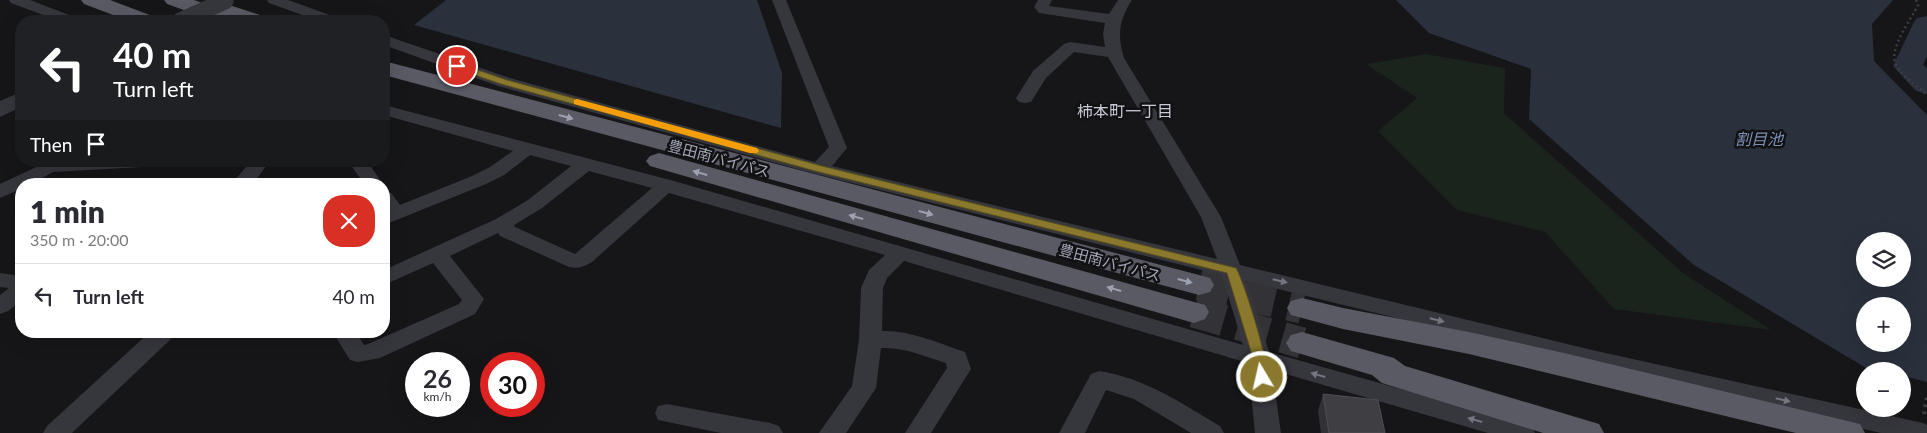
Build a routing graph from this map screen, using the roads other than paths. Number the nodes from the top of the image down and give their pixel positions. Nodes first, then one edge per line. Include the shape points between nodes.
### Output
1 (16, 0) edge
2 (91, 0) edge
3 (123, 0) edge
4 (174, 0) edge
5 (199, 0) edge
6 (226, 0) edge
7 (274, 0) edge
8 (779, 0) edge
9 (1045, 0) edge
10 (1125, 0) edge
11 (56, 15) edge
12 (132, 15) edge
13 (159, 15) edge
14 (193, 15) edge
15 (217, 15) edge
16 (242, 15) edge
17 (316, 15) edge
18 (1113, 19) junction
19 (390, 42) edge
20 (1114, 53) junction
21 (390, 70) edge
22 (390, 86) edge
23 (1025, 98) dead end
24 (15, 101) edge
25 (0, 110) edge
26 (390, 112) edge
27 (528, 148) junction
28 (586, 164) junction
29 (49, 167) edge
30 (257, 167) edge
31 (361, 167) edge
32 (819, 169) junction
33 (27, 178) edge
34 (247, 178) edge
35 (370, 178) edge
36 (15, 184) edge
37 (667, 185) junction
38 (0, 192) edge
39 (390, 216) edge
40 (503, 223) junction
41 (899, 253) junction
42 (437, 254) junction
43 (1232, 271) junction
44 (390, 275) edge
45 (0, 280) edge
46 (15, 282) edge
47 (1199, 285) tunnel mouth
48 (15, 295) edge
49 (0, 306) edge
50 (1314, 311) tunnel mouth
51 (1194, 312) tunnel mouth
52 (158, 338) edge
53 (348, 338) edge
54 (870, 340) junction
55 (1302, 343) tunnel mouth
56 (1260, 358) junction
57 (667, 413) dead end
58 (1924, 424) edge
59 (56, 433) edge
60 (770, 433) edge
61 (832, 433) edge
62 (918, 433) edge
63 (1072, 433) edge
64 (1211, 433) edge
65 (1268, 433) edge
66 (1522, 433) edge
67 (1587, 433) edge
68 (1848, 433) edge

1 - 11 street
2 - 12 highway
3 - 13 highway
4 - 15 highway
5 - 16 highway
6 - 14 street, bridge
7 - 17 street
8 - 32 street via 838,148
9 - 18 street via 1041,7 1044,10
10 - 18 street
18 - 20 street via 1110,41
19 - 32 street via 504,82
20 - 23 street via 1070,47 1039,75
20 - 43 street via 1211,217
21 -> 47 highway, 豊田南バイパス
51 -> 22 highway, 豊田南バイパス
24 - 25 street
26 - 27 street
27 - 28 street
27 - 39 street via 479,180
28 - 37 street
28 - 40 street via 535,204
29 - 33 street
30 - 34 street
31 - 35 street
32 - 43 street
36 - 38 street
37 - 40 street via 576,262 507,231
37 - 41 street
40 - 42 street
41 - 54 street via 878,275 872,288
41 - 56 street
42 - 44 street
42 - 53 street via 473,299 467,309 372,352 358,354
43 - 56 street
43 -> 58 street via 1592,358
45 - 46 street
48 - 49 street
50 - 68 highway via 1715,399
52 - 59 street
54 - 61 street via 864,388
54 - 62 street via 895,339 958,358 959,369
55 - 67 highway via 1382,366 1394,375
56 - 65 street
66 -> 56 street
57 - 60 street
63 - 64 street via 1099,380 1113,381 1148,396

